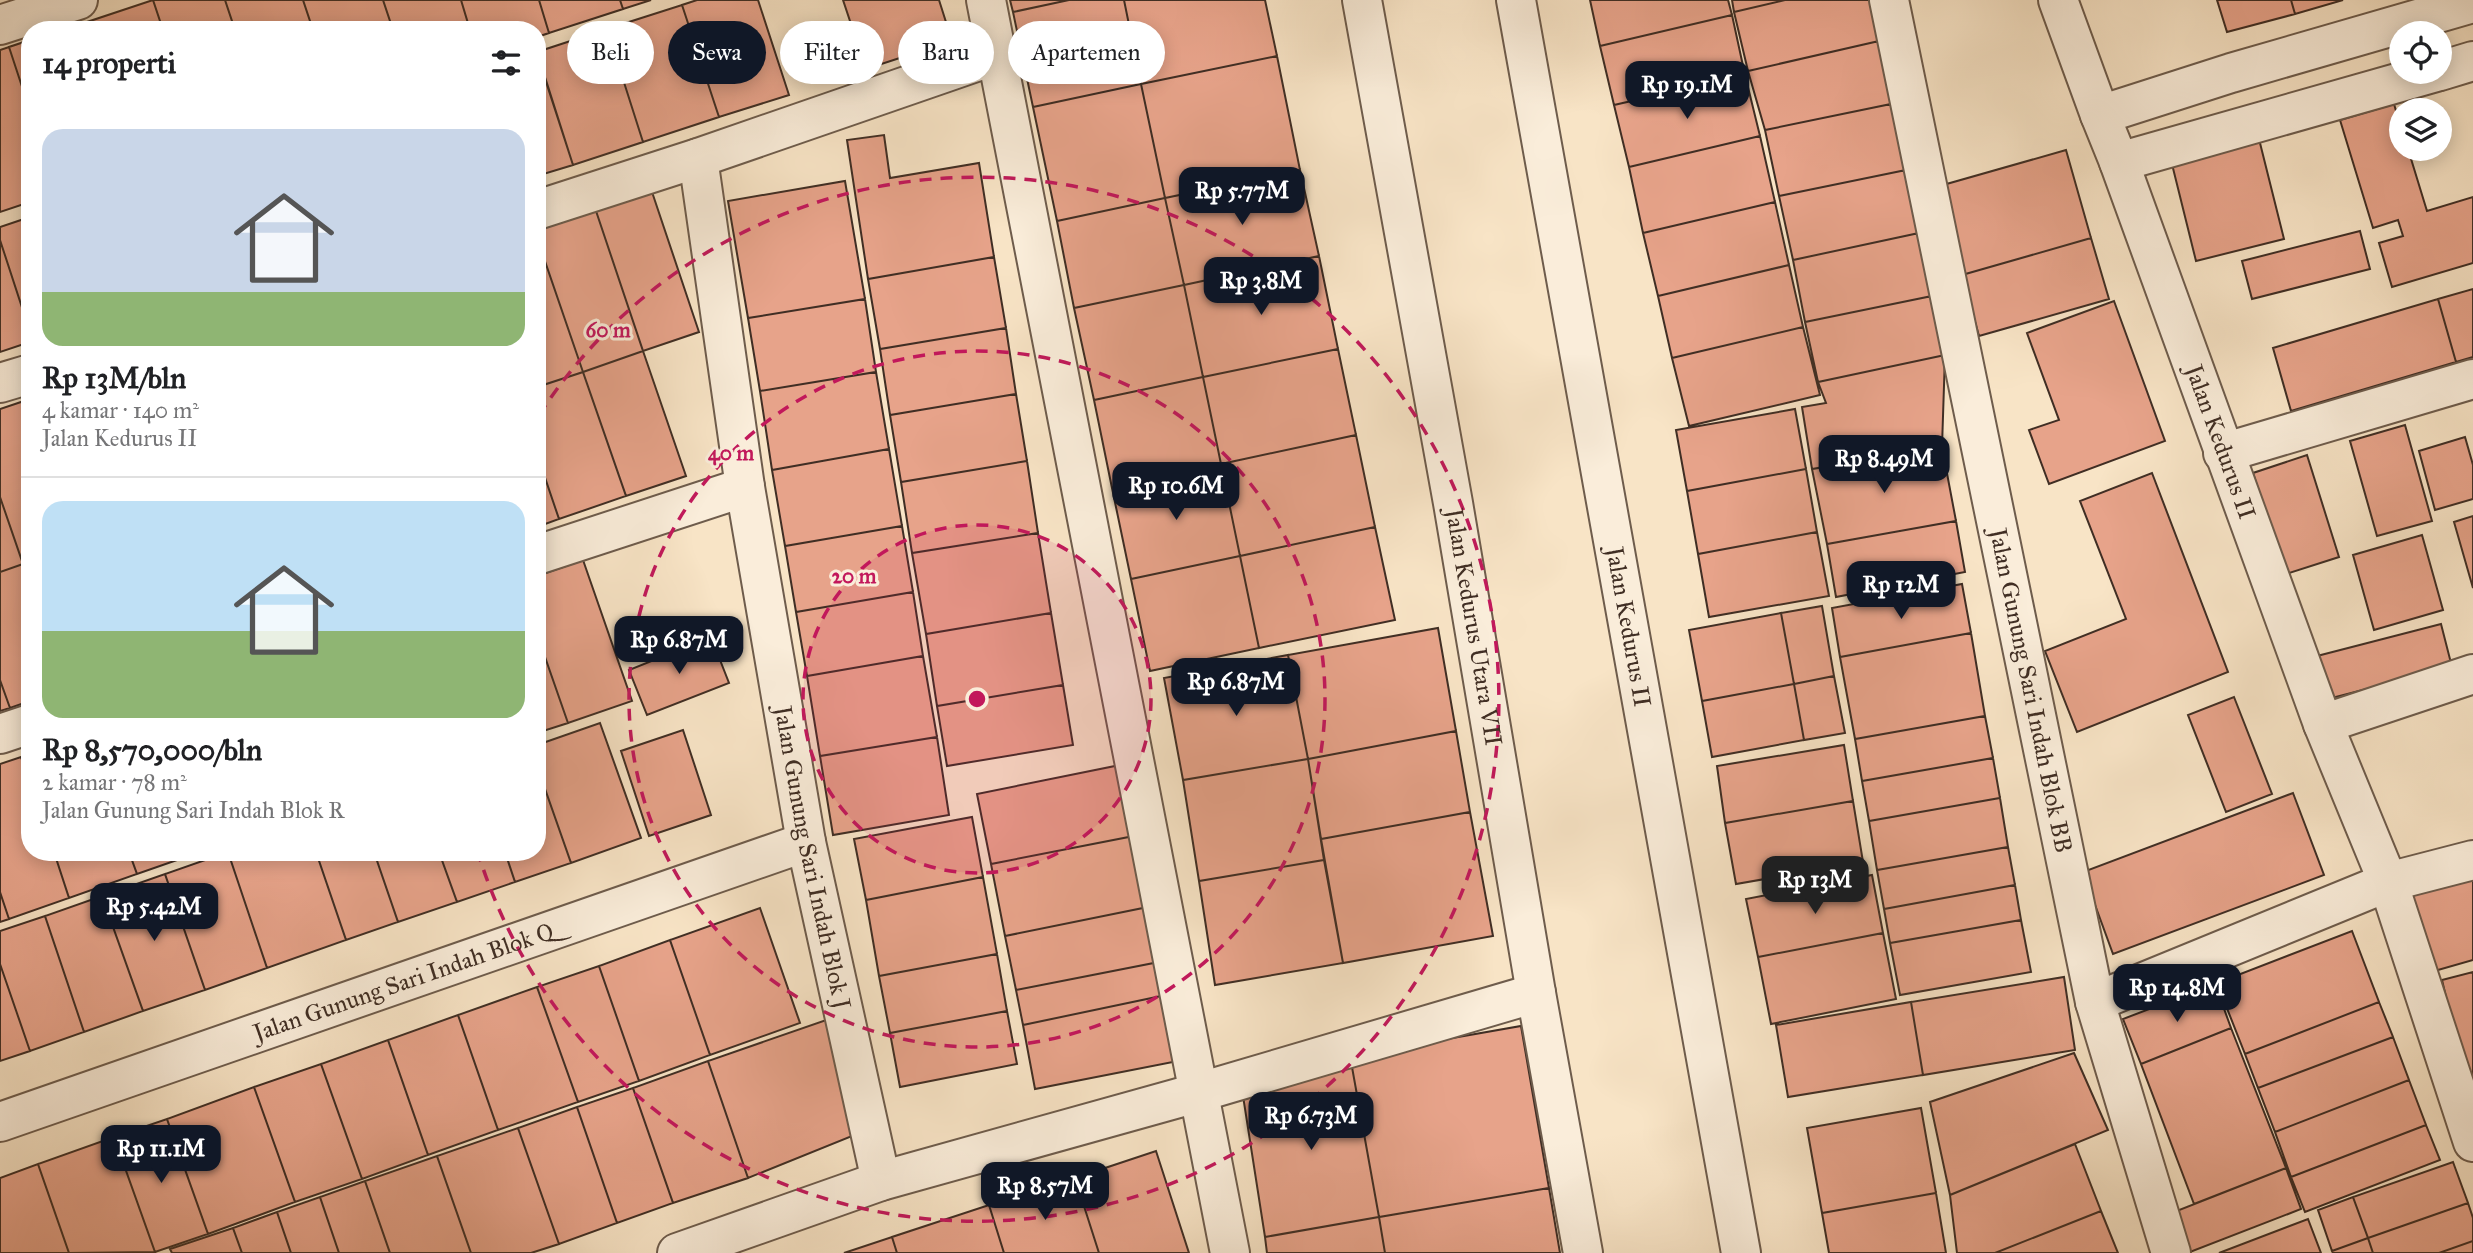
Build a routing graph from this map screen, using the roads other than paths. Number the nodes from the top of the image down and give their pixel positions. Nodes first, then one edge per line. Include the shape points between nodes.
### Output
1 (78, 0) edge
2 (986, 0) edge
3 (1362, 0) edge
4 (1516, 0) edge
5 (1889, 0) edge
6 (2058, 0) edge
7 (2473, 3) edge
8 (0, 25) edge
9 (996, 55) junction
10 (2473, 61) edge
11 (2452, 67) edge
12 (2392, 84) edge
13 (2099, 114) junction
14 (698, 158) junction
15 (2119, 162) junction
16 (546, 207) edge
17 (21, 377) edge
18 (2473, 379) edge
19 (0, 383) edge
20 (2223, 453) junction
21 (745, 486) junction
22 (546, 552) edge
23 (2473, 674) edge
24 (2323, 724) junction
25 (21, 727) edge
26 (0, 733) edge
27 (806, 842) junction
28 (2473, 860) edge
29 (2388, 882) junction
30 (1536, 993) junction
31 (2095, 1002) junction
32 (1200, 1091) junction
33 (0, 1122) edge
34 (2471, 1131) edge
35 (881, 1181) junction
36 (677, 1253) edge
37 (1230, 1253) edge
38 (1583, 1253) edge
39 (1741, 1253) edge
40 (2171, 1253) edge

1 - 8 street
2 - 9 street
3 - 30 street, Jalan Kedurus Utara VII
4 - 39 street, Jalan Kedurus II
5 - 31 street, Jalan Gunung Sari Indah Blok BB
6 - 13 street, Jalan Kedurus II
7 - 13 street
9 - 14 street
9 - 32 street
10 - 11 street
12 - 15 street
13 - 15 street, Jalan Kedurus II
14 - 16 street
14 - 21 street, Jalan Gunung Sari Indah Blok J
15 - 20 street, Jalan Kedurus II
17 - 19 street
18 - 20 street
20 - 24 street, Jalan Kedurus II
21 - 22 street
21 - 27 street, Jalan Gunung Sari Indah Blok J
23 - 24 street
24 - 29 street, Jalan Kedurus II
25 - 26 street
27 - 33 street, Jalan Gunung Sari Indah Blok Q
27 - 35 street, Jalan Gunung Sari Indah Blok J
28 - 29 street
29 - 31 street
29 - 34 street, Jalan Kedurus II
30 - 32 street
30 - 38 street, Jalan Kedurus Utara VII
31 - 40 street, Jalan Gunung Sari Indah Blok BB
32 - 35 street
32 - 37 street
35 - 36 street

